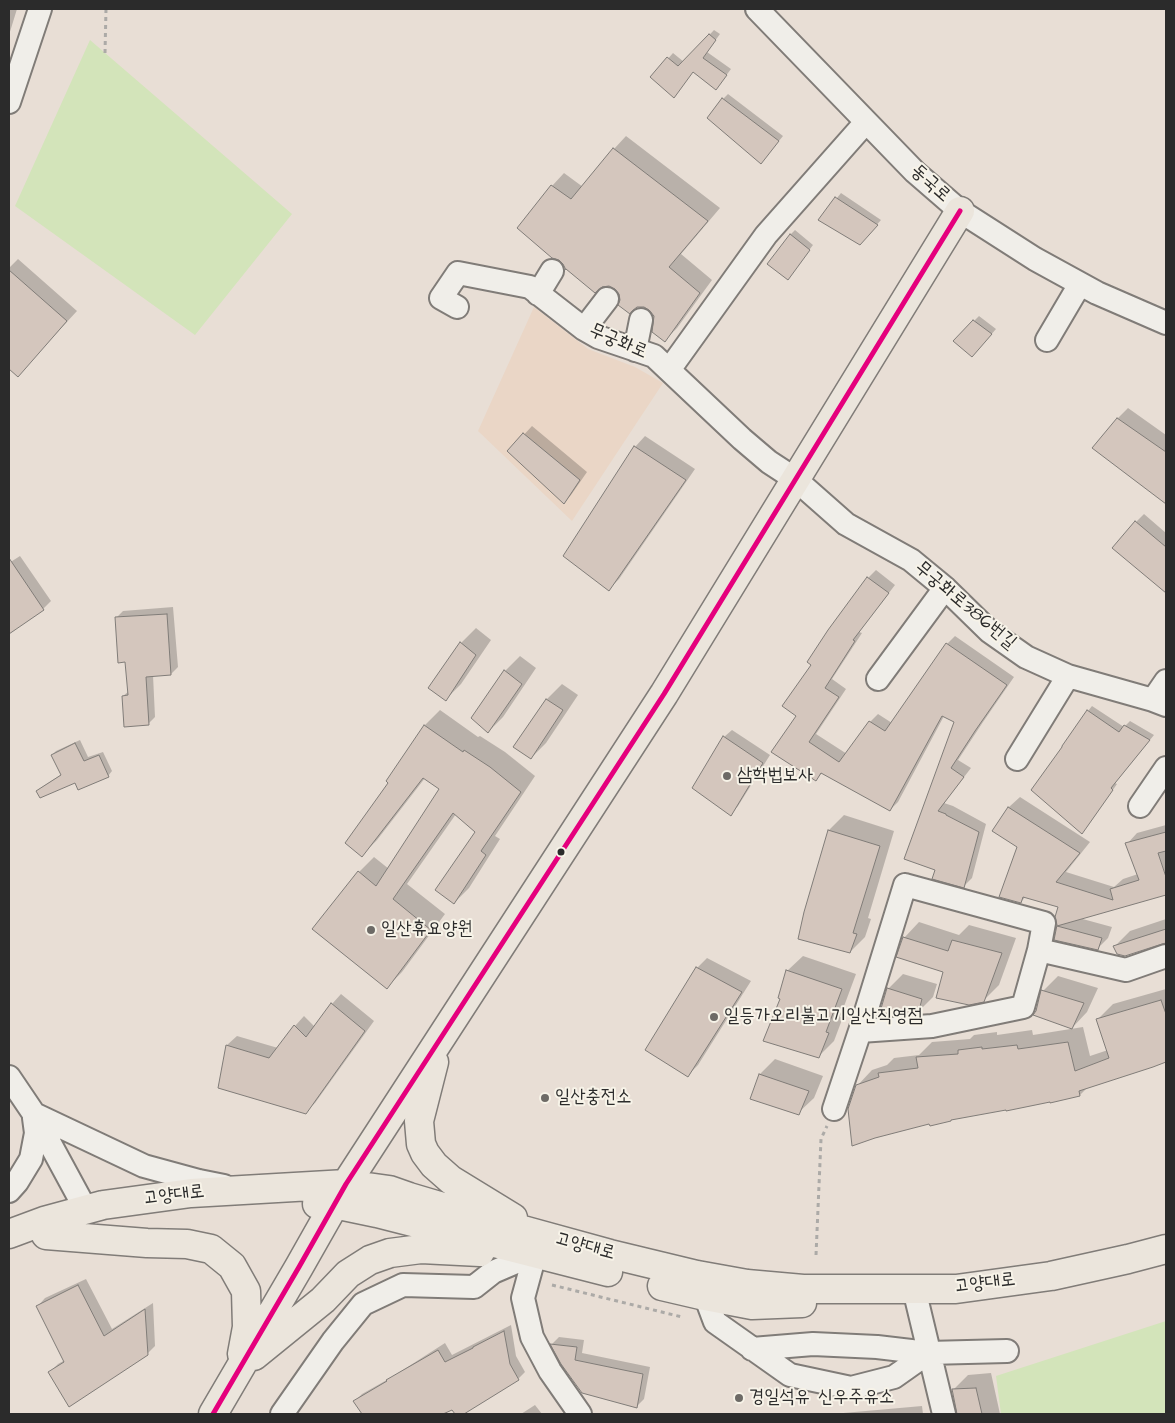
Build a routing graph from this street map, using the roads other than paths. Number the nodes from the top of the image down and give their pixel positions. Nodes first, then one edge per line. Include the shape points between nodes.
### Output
1 (40, 9) edge
2 (757, 9) edge
3 (9, 102) edge
4 (866, 122) junction
5 (960, 211) junction
6 (552, 271) dead end
7 (1080, 284) junction
8 (538, 294) junction
9 (606, 299) dead end
10 (457, 307) dead end
11 (1164, 315) edge
12 (641, 320) dead end
13 (584, 329) junction
14 (1047, 340) dead end
15 (635, 350) junction
16 (669, 370) junction
17 (795, 479) junction
18 (945, 588) junction
19 (1068, 676) junction
20 (878, 679) dead end
21 (1166, 681) edge
22 (1160, 702) edge
23 (1017, 759) dead end
24 (1166, 768) edge
25 (1140, 806) dead end
26 (1039, 950) junction
27 (1166, 956) edge
28 (860, 1031) junction
29 (440, 1038) junction
30 (9, 1077) edge
31 (834, 1109) road end
32 (34, 1114) junction
33 (244, 1190) junction
34 (9, 1191) edge
35 (340, 1194) junction
36 (86, 1210) junction
37 (9, 1234) edge
38 (46, 1235) junction
39 (538, 1244) junction
40 (1166, 1249) edge
41 (9, 1250) edge
42 (1166, 1264) edge
43 (701, 1285) junction
44 (915, 1297) junction
45 (752, 1349) junction
46 (1007, 1351) dead end
47 (928, 1353) junction
48 (240, 1368) junction
49 (213, 1414) edge
50 (282, 1414) edge
51 (580, 1414) edge
52 (944, 1414) edge

1 - 3 street
2 - 4 street, 동국로
4 - 5 street, 동국로 via 915,172
4 - 16 street via 766,235
5 - 7 street, 동국로
5 - 17 main road
6 - 8 street
7 - 11 street, 동국로 via 1097,293
7 - 14 street
8 - 10 street, 무궁화로 via 530,287 458,273 441,298
8 - 13 street, 무궁화로
9 - 13 street
12 - 15 street
13 - 15 street, 무궁화로
15 - 16 street, 무궁화로 via 654,356
16 - 17 street, 무궁화로 via 742,439
17 - 18 street, 무궁화로386번길 via 846,524 911,560
17 - 29 main road via 664,694
18 - 19 street, 무궁화로386번길 via 989,631 1026,657
18 - 20 street
19 - 22 street, 무궁화로386번길
19 - 23 street
21 - 22 street, 무궁화로386번길
24 - 25 street
26 - 27 street via 1126,970
26 - 28 street via 1023,1007 932,1026
26 - 28 street via 1044,924 905,885
28 - 31 street
29 - 35 main road
29 - 39 main road via 419,1121 425,1153 451,1180
30 - 32 street
32 - 33 street via 144,1166
32 - 34 street via 36,1133 31,1159
32 - 36 street
33 - 35 main road, 고양대로
33 - 36 main road, 고양대로 via 191,1193
35 - 38 main road, 고양대로 via 185,1208 90,1223
35 - 39 main road, 고양대로 via 377,1213
35 - 48 main road
36 - 37 main road, 고양대로
38 - 41 main road, 고양대로
38 - 48 main road via 187,1244 211,1249 232,1266 246,1291 247,1327
39 - 43 main road, 고양대로
39 - 48 main road via 421,1249 375,1258 348,1274 323,1300
39 - 50 street via 474,1287 403,1286 363,1304
39 - 51 street via 523,1298 532,1337 550,1371
40 - 44 main road, 고양대로 via 1051,1276
42 - 44 main road, 고양대로 via 1040,1295
43 - 44 main road, 고양대로 via 748,1284
43 - 45 street via 715,1322
44 - 47 street
45 - 47 street via 813,1344
45 - 47 street via 790,1375 851,1388 894,1377
46 - 47 street
47 - 52 street
48 - 49 main road

